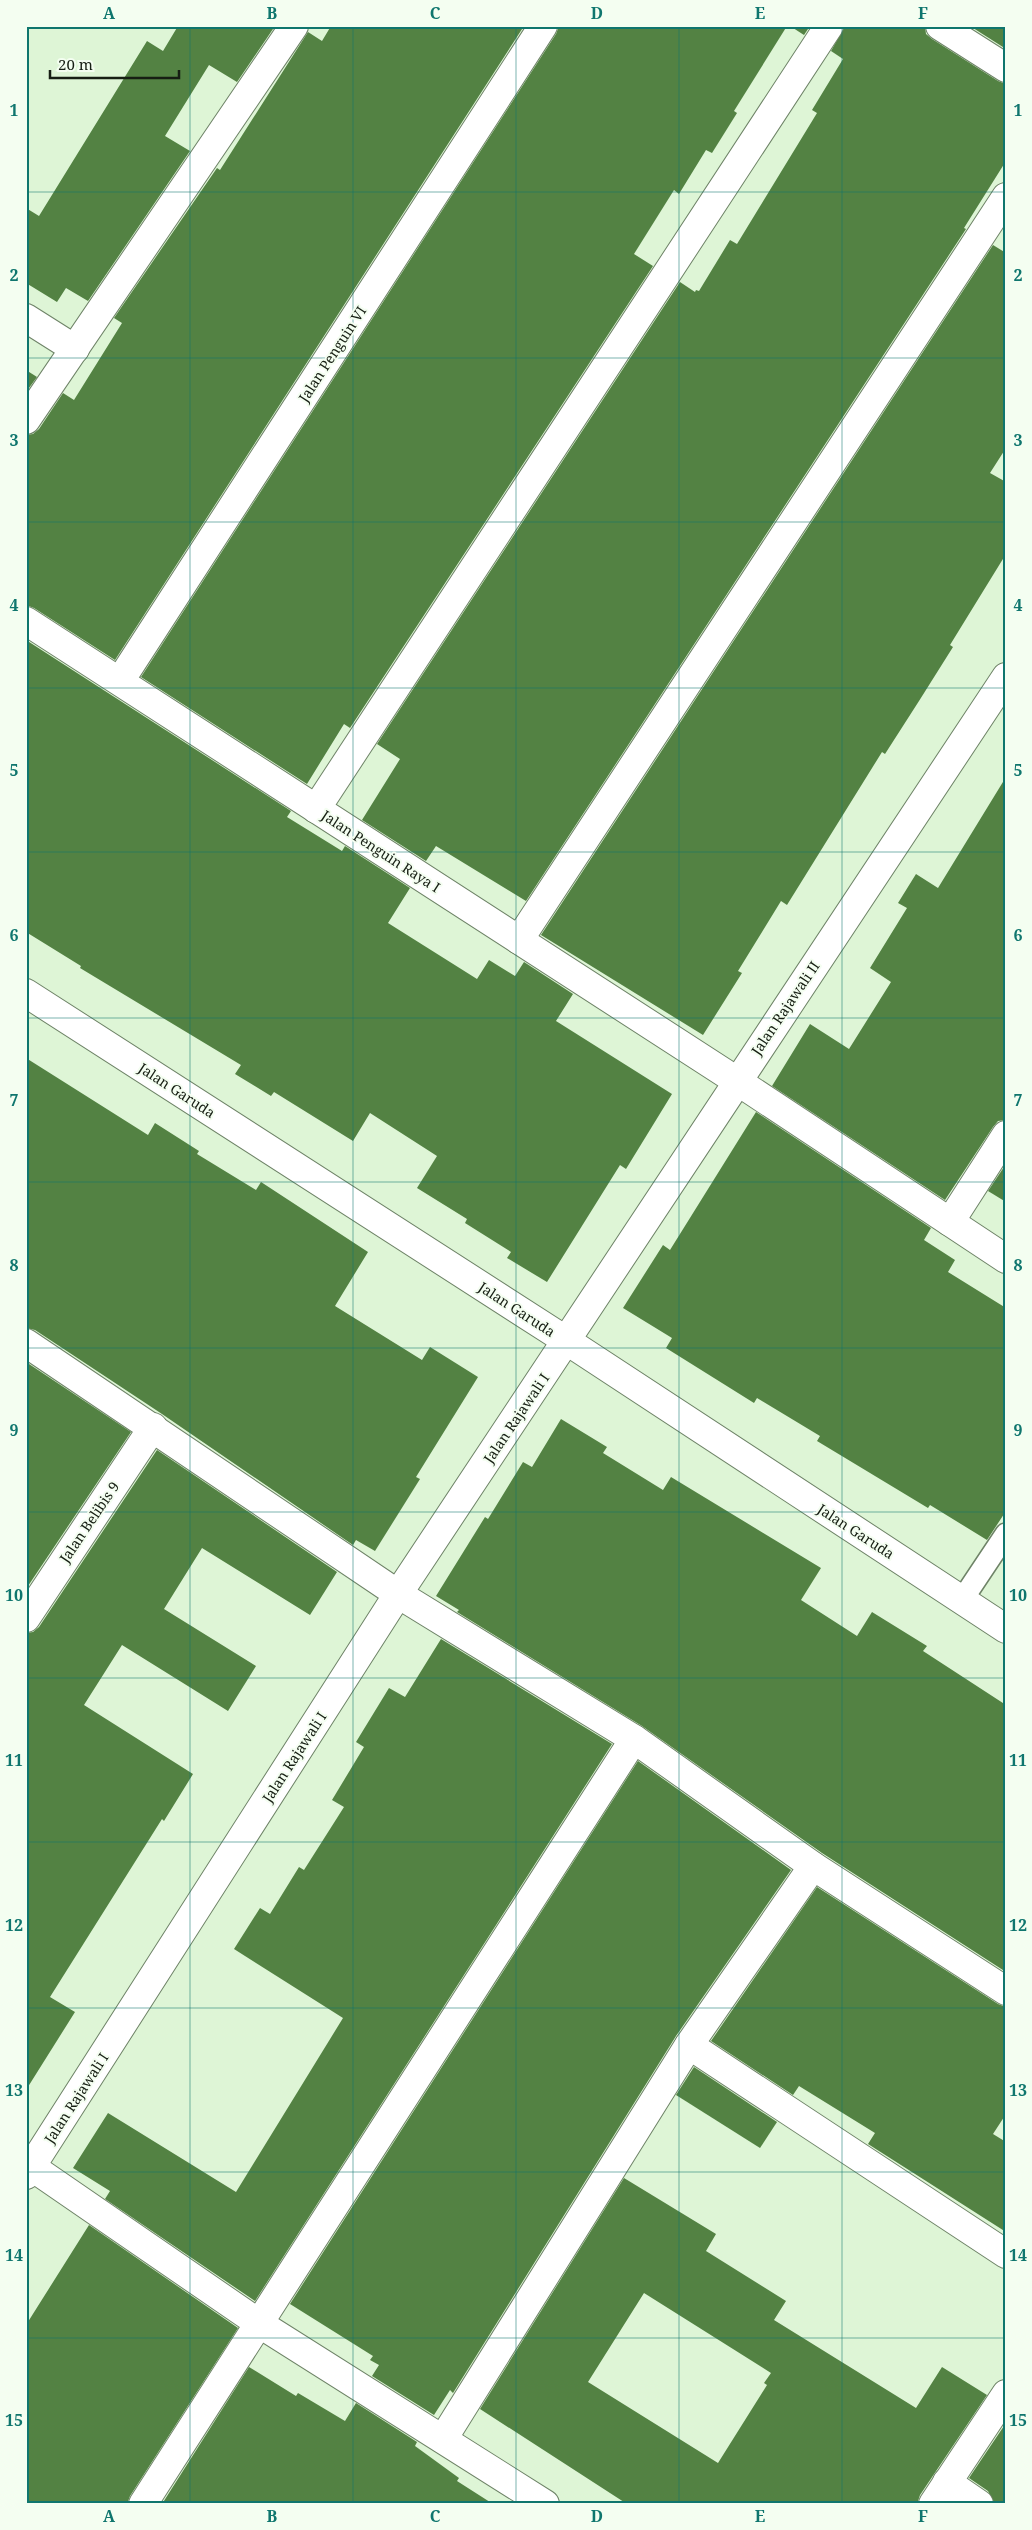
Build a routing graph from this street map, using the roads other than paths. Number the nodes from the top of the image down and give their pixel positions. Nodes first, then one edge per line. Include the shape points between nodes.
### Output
1 (294, 26) edge
2 (544, 26) edge
3 (829, 26) edge
4 (940, 26) edge
5 (1006, 68) edge
6 (1006, 197) edge
7 (26, 318) edge
8 (75, 349) junction
9 (26, 420) edge
10 (26, 620) edge
11 (1006, 677) edge
12 (120, 681) junction
13 (316, 809) junction
14 (519, 940) junction
15 (26, 993) edge
16 (737, 1081) junction
17 (1006, 1135) edge
18 (950, 1222) junction
19 (1006, 1259) edge
20 (567, 1341) junction
21 (26, 1342) edge
22 (153, 1427) junction
23 (1006, 1534) edge
24 (398, 1594) junction
25 (962, 1600) junction
26 (26, 1617) edge
27 (1006, 1629) edge
28 (634, 1739) junction
29 (813, 1866) junction
30 (1006, 1991) edge
31 (689, 2045) junction
32 (28, 2168) edge
33 (1006, 2254) edge
34 (260, 2324) junction
35 (1006, 2394) edge
36 (443, 2439) junction
37 (940, 2493) edge
38 (143, 2504) edge
39 (545, 2504) edge
40 (978, 2504) edge

1 - 8 street
2 - 12 street, Jalan Penguin VI
3 - 13 street
4 - 5 street
6 - 14 street
7 - 8 street
8 - 9 street
10 - 12 street, Jalan Penguin Raya I
11 - 16 street, Jalan Rajawali II
12 - 13 street, Jalan Penguin Raya I
13 - 14 street, Jalan Penguin Raya I
14 - 16 street, Jalan Penguin Raya I
15 - 20 street, Jalan Garuda
16 - 18 street, Jalan Penguin Raya I
16 - 20 street, Jalan Rajawali II
17 - 18 street
18 - 19 street, Jalan Penguin Raya I
20 - 24 street, Jalan Rajawali I
20 - 25 street, Jalan Garuda
21 - 22 street
22 - 24 street
22 - 26 street, Jalan Belibis 9
23 - 25 lane
24 - 28 street
24 - 32 street, Jalan Rajawali I
25 - 27 street, Jalan Garuda
28 - 29 street
28 - 34 street
29 - 30 street
29 - 31 street
31 - 33 street
31 - 36 street
32 - 34 street
34 - 36 street
34 - 38 street
35 - 37 street
36 - 39 street
37 - 40 street

